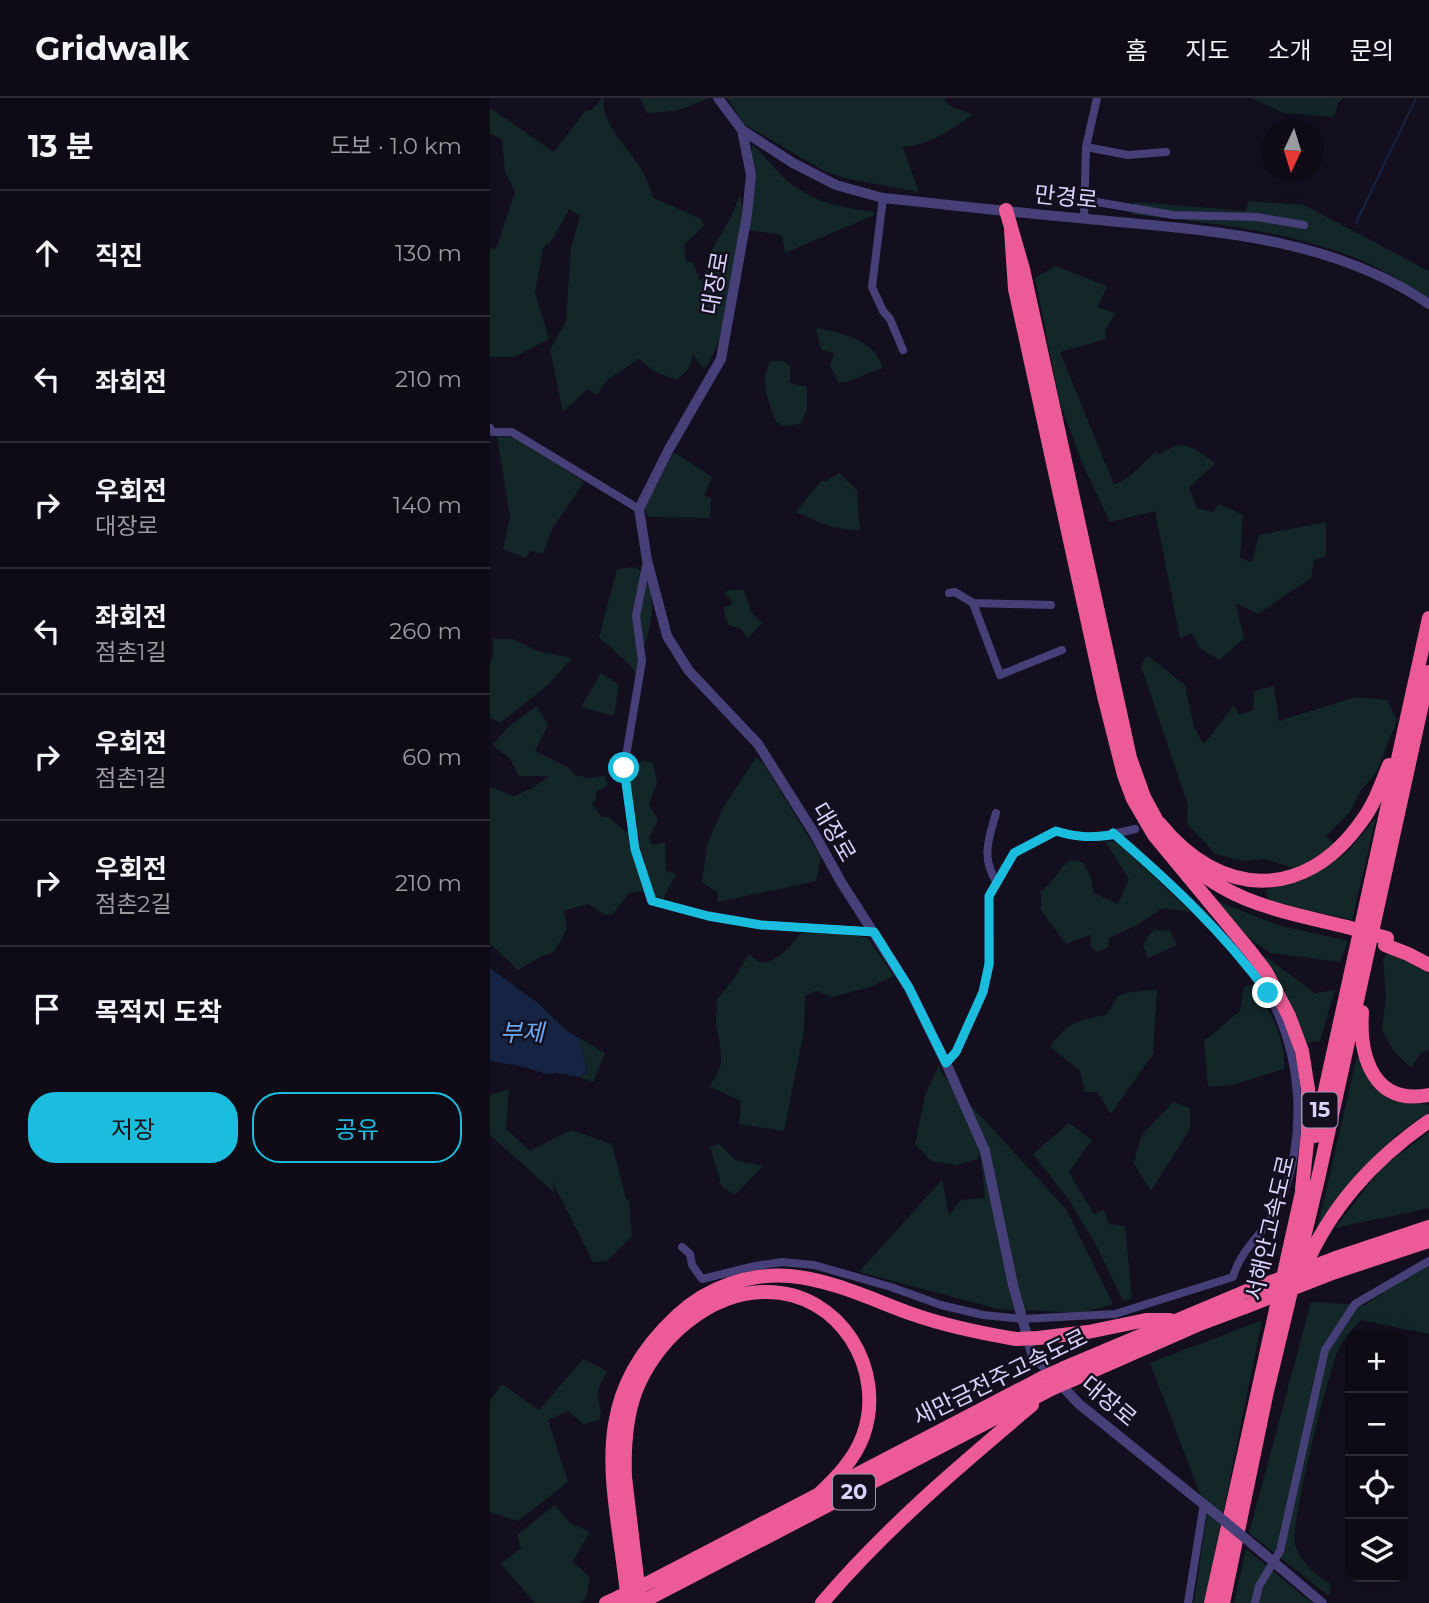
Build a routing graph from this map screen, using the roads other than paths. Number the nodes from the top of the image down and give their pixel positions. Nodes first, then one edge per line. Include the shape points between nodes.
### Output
1 (718, 98) edge
2 (1097, 98) edge
3 (742, 130) junction
4 (1086, 147) junction
5 (1166, 152) dead end
6 (883, 198) junction
7 (1084, 200) junction
8 (1006, 210) junction
9 (1084, 219) junction
10 (1304, 225) dead end
11 (1011, 230) junction
12 (1429, 304) edge
13 (903, 350) dead end
14 (490, 428) edge
15 (639, 509) junction
16 (648, 560) junction
17 (949, 593) dead end
18 (974, 603) junction
19 (1051, 605) dead end
20 (1429, 618) edge
21 (1062, 650) dead end
22 (1429, 672) edge
23 (1407, 717) junction
24 (996, 813) dead end
25 (1153, 815) junction
26 (1135, 829) dead end
27 (1113, 833) junction
28 (1166, 851) junction
29 (997, 883) junction
30 (1347, 931) junction
31 (874, 932) junction
32 (1381, 942) junction
33 (1429, 955) edge
34 (1429, 965) edge
35 (946, 1063) junction
36 (1429, 1095) edge
37 (1429, 1121) edge
38 (1302, 1189) junction
39 (1429, 1227) edge
40 (1429, 1241) edge
41 (682, 1247) dead end
42 (1429, 1261) edge
43 (1335, 1265) junction
44 (1287, 1311) junction
45 (1022, 1319) junction
46 (1175, 1320) junction
47 (1069, 1373) junction
48 (1047, 1383) junction
49 (818, 1495) junction
50 (1204, 1503) junction
51 (1273, 1561) junction
52 (618, 1601) edge
53 (640, 1603) edge
54 (822, 1603) edge
55 (1188, 1603) edge
56 (1211, 1603) edge
57 (1223, 1603) edge
58 (1255, 1603) edge
59 (1322, 1603) edge

1 - 3 street, 만경로
2 - 4 street
3 - 6 street, 만경로 via 836,185
3 - 15 street, 대장로 via 751,175 721,359
4 - 5 street via 1128,155
4 - 7 street
6 - 8 street, 만경로
6 - 13 street via 872,287
7 - 9 street
7 - 10 street via 1174,215 1257,217
8 - 9 street, 만경로
8 - 11 highway
9 - 12 street, 만경로 via 1272,240 1355,264
11 - 25 highway via 1128,748
11 - 28 highway via 1015,289 1104,696 1133,799
14 - 15 street via 492,432 512,432
15 - 16 street, 대장로
16 - 31 street, 대장로 via 667,636 690,671 758,744
16 - 31 street via 636,616 642,661 624,768 635,849 652,901 761,925
17 - 18 street
18 - 19 street
18 - 21 street via 999,675
20 - 23 highway, 서해안고속도로 / 15
22 - 32 highway, 서해안고속도로 / 15
23 - 25 highway via 1362,822 1334,854 1300,874 1261,881 1214,871 1191,856
23 - 38 highway, 서해안고속도로 / 15
24 - 29 street via 987,866
25 - 30 highway via 1180,854 1229,892
26 - 27 street
27 - 29 street via 1089,838 1056,831 1014,853
27 - 45 street via 1227,940 1268,993 1289,1046 1297,1092 1293,1155 1279,1205 1237,1263 1233,1277 1115,1314
28 - 30 highway via 1234,901 1271,915
28 - 38 highway via 1266,972 1297,1036 1309,1110
29 - 35 street via 989,896 989,964 983,992 956,1052
30 - 32 highway
31 - 35 street, 대장로 via 909,988
32 - 33 highway
32 - 34 highway
32 - 36 highway via 1361,1033 1366,1062 1378,1081 1390,1089 1411,1096
32 - 44 highway, 서해안고속도로 / 15
35 - 45 street, 대장로 via 985,1151
37 - 44 highway via 1386,1153 1333,1213 1313,1247
38 - 56 highway, 서해안고속도로 / 15
39 - 43 highway, 새만금전주고속도로 / 20
40 - 43 highway, 새만금전주고속도로 / 20
41 - 45 street via 702,1279 782,1262 814,1265 941,1305
42 - 51 street via 1355,1304 1325,1350 1280,1551
43 - 46 highway, 새만금전주고속도로 / 20, bridge via 1247,1291
43 - 47 highway, 새만금전주고속도로 / 20, bridge via 1245,1307
44 - 57 highway, 서해안고속도로 / 15
45 - 50 street, 대장로 via 1032,1354 1079,1404
46 - 47 highway, 새만금전주고속도로 / 20
46 - 52 highway, bridge via 1016,1339 947,1326 850,1291 791,1276 766,1276 719,1287 664,1329 642,1355 623,1391 612,1461
47 - 48 highway, 새만금전주고속도로 / 20, bridge
48 - 49 highway, 새만금전주고속도로 / 20
48 - 53 highway, 새만금전주고속도로 / 20
48 - 54 highway via 859,1560
49 - 52 highway, 새만금전주고속도로 / 20, bridge
49 - 53 highway via 849,1462 863,1437 869,1386 856,1345 832,1316 795,1297 767,1292 743,1295 696,1315 657,1353 635,1392 628,1417 625,1478
50 - 51 street, 대장로, bridge
50 - 55 street
51 - 58 street
51 - 59 street, 대장로

